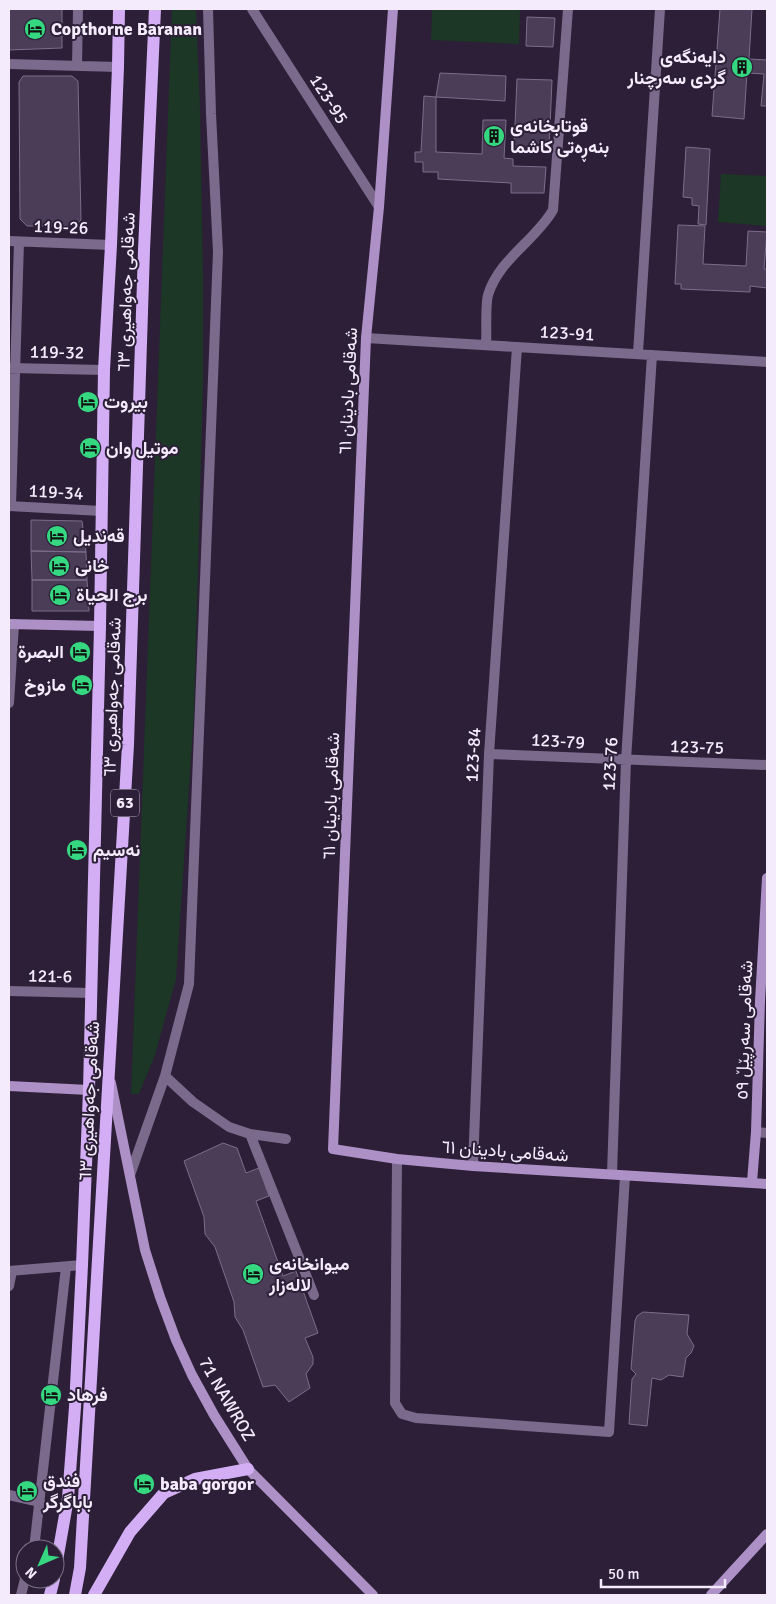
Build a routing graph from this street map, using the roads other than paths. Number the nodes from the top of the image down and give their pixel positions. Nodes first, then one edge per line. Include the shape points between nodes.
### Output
1 (78, 9) edge
2 (119, 9) edge
3 (155, 9) edge
4 (208, 9) edge
5 (252, 9) edge
6 (393, 9) edge
7 (568, 9) edge
8 (660, 9) edge
9 (9, 64) edge
10 (77, 66) junction
11 (118, 67) junction
12 (379, 207) junction
13 (14, 242) edge
14 (111, 245) junction
15 (366, 338) junction
16 (486, 345) junction
17 (517, 347) junction
18 (638, 353) junction
19 (652, 355) junction
20 (767, 362) edge
21 (12, 368) edge
22 (104, 370) junction
23 (10, 506) edge
24 (101, 511) junction
25 (12, 624) edge
26 (100, 626) junction
27 (9, 703) edge
28 (489, 754) junction
29 (626, 760) junction
30 (767, 765) edge
31 (767, 878) edge
32 (767, 883) edge
33 (9, 991) edge
34 (91, 993) junction
35 (764, 1002) edge
36 (109, 1070) junction
37 (165, 1076) junction
38 (9, 1086) edge
39 (89, 1090) junction
40 (756, 1132) junction
41 (767, 1133) edge
42 (250, 1134) junction
43 (286, 1139) dead end
44 (397, 1159) junction
45 (473, 1166) junction
46 (86, 1167) junction
47 (103, 1168) junction
48 (612, 1174) junction
49 (130, 1175) junction
50 (625, 1176) junction
51 (752, 1182) junction
52 (767, 1184) edge
53 (82, 1265) junction
54 (66, 1267) junction
55 (11, 1271) edge
56 (9, 1286) edge
57 (314, 1295) dead end
58 (248, 1469) junction
59 (9, 1495) edge
60 (40, 1502) junction
61 (767, 1534) edge
62 (35, 1539) edge
63 (61, 1539) edge
64 (75, 1595) edge
65 (94, 1595) edge
66 (373, 1595) edge
67 (711, 1595) edge

1 - 10 street
2 - 11 main road, شەقامی جەواهیری ٦٣ / 63
3 - 36 main road, شەقامی جەواهیری ٦٣ / 63 via 128,746
4 - 37 street via 218,252 189,984
5 - 12 street, 123-95
6 - 12 street, شەقامی بادینان ٦١
7 - 16 street via 553,210 546,222 497,274 488,296
8 - 18 street
9 - 10 street
10 - 11 street
11 - 14 main road, شەقامی جەواهیری ٦٣ / 63
12 - 15 street, شەقامی بادینان ٦١
13 - 14 street, 119-26
13 - 21 street
14 - 22 main road, شەقامی جەواهیری ٦٣ / 63
15 - 16 street, 123-91
15 - 44 street, شەقامی بادینان ٦١ via 333,1149
16 - 17 street, 123-91
17 - 18 street, 123-91
17 - 28 street, 123-84
18 - 19 street, 123-91
19 - 20 street, 123-91
19 - 29 street, 123-76
21 - 22 street, 119-32
21 - 23 street
22 - 24 main road, شەقامی جەواهیری ٦٣ / 63
23 - 24 street, 119-34
24 - 26 main road, شەقامی جەواهیری ٦٣ / 63
25 - 26 street
25 - 27 street
26 - 34 main road, شەقامی جەواهیری ٦٣ / 63
28 - 29 street, 123-79
28 - 45 street, 123-84
29 - 30 street, 123-75
29 - 48 street, 123-76
31 - 32 street, شەقامی سەرپێڵ ٥٩
32 - 35 street, شەقامی سەرپێڵ ٥٩
33 - 34 street, 121-6
34 - 39 main road, شەقامی جەواهیری ٦٣ / 63
35 - 40 street, شەقامی سەرپێڵ ٥٩
36 - 47 main road, شەقامی جەواهیری ٦٣ / 63
36 - 49 street, 71 NAWROZ
37 - 42 street via 193,1102 229,1127
37 - 49 street
38 - 39 street
39 - 46 main road, شەقامی جەواهیری ٦٣ / 63
40 - 41 street
40 - 51 street, شەقامی سەرپێڵ ٥٩
42 - 43 street
42 - 57 street
44 - 45 street, شەقامی بادینان ٦١
44 - 50 street via 395,1403 402,1414 416,1418 609,1432
45 - 48 street, شەقامی بادینان ٦١
46 - 47 main road
46 - 53 main road, شەقامی جەواهیری ٦٣ / 63
47 - 64 main road, شەقامی جەواهیری ٦٣ / 63 via 80,1568
48 - 50 street, شەقامی بادینان ٦١
49 - 58 street, 71 NAWROZ via 145,1250 176,1340 214,1415
50 - 51 street, شەقامی بادینان ٦١
51 - 52 street, شەقامی بادینان ٦١
53 - 54 street
53 - 63 main road, شەقامی جەواهیری ٦٣ / 63 via 68,1498
54 - 55 street
54 - 60 street
55 - 56 street
58 - 65 main road via 194,1479 164,1493 130,1532
58 - 66 street, 71 NAWROZ
59 - 60 street
60 - 62 street
61 - 67 street

